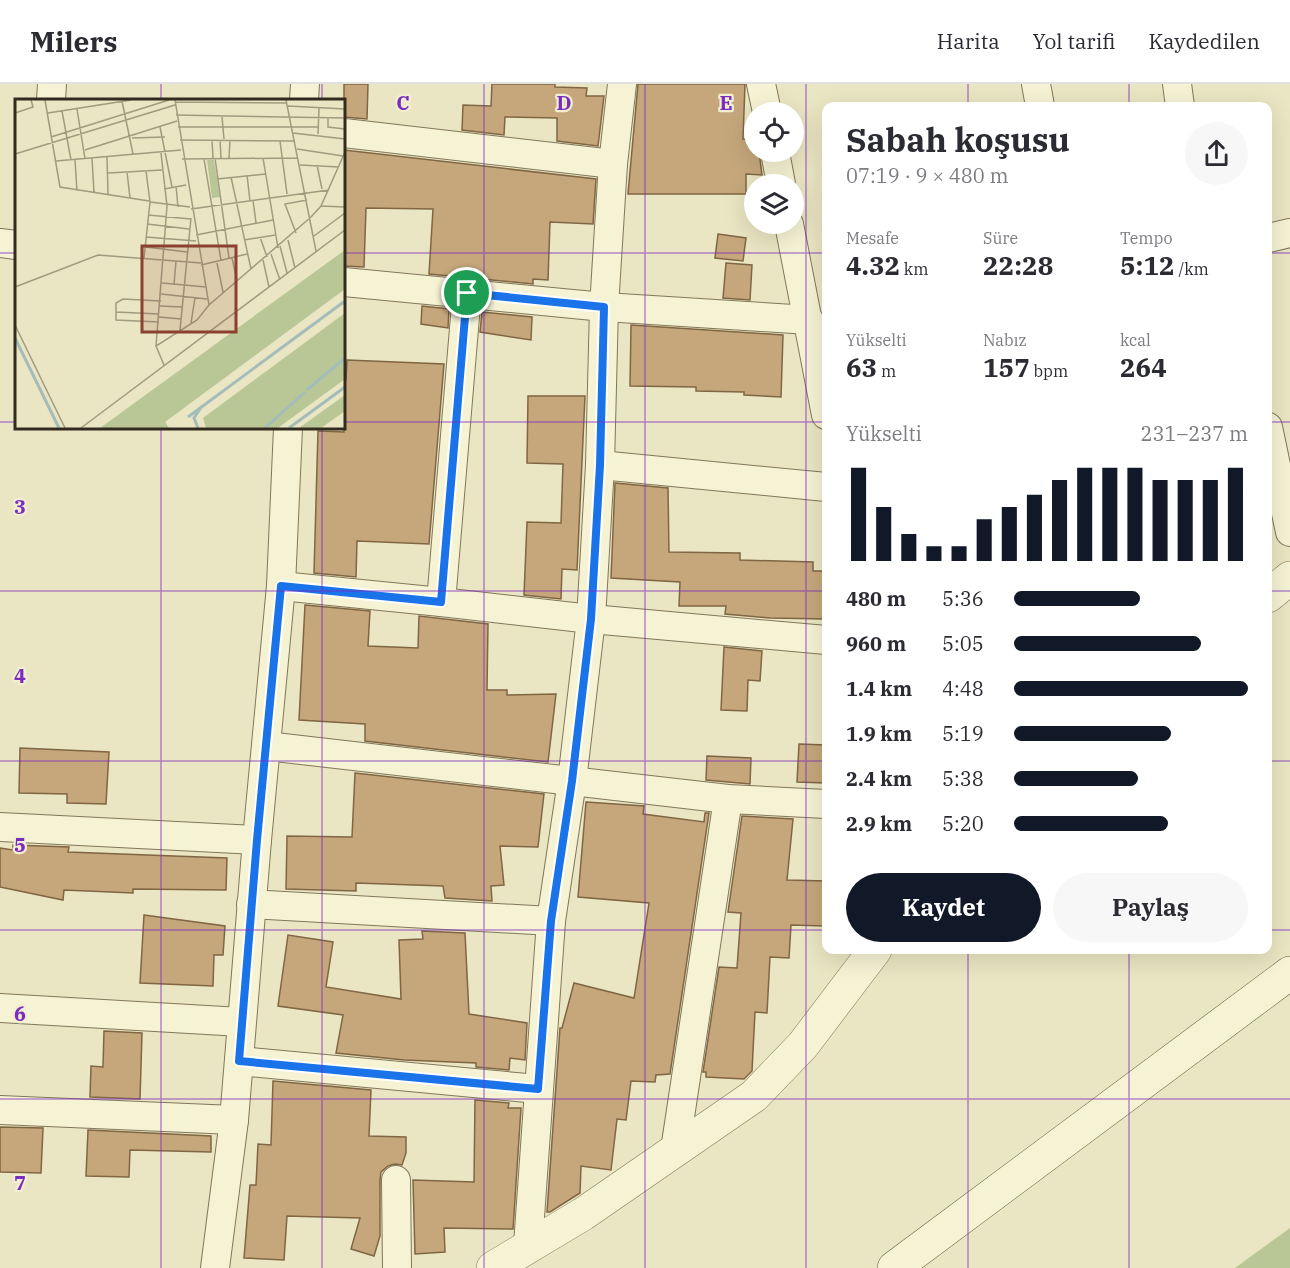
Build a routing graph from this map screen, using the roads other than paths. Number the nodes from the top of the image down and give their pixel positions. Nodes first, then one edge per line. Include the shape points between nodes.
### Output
1 (52, 84) edge
2 (305, 84) edge
3 (622, 84) edge
4 (761, 84) edge
5 (1036, 84) edge
6 (1177, 84) edge
7 (51, 99) edge
8 (304, 99) edge
9 (764, 102) edge
10 (1039, 102) edge
11 (1179, 102) edge
12 (345, 133) edge
13 (613, 164) junction
14 (1290, 233) edge
15 (791, 234) edge
16 (1272, 237) edge
17 (0, 243) edge
18 (15, 245) edge
19 (345, 282) edge
20 (467, 293) junction
21 (604, 307) junction
22 (810, 320) junction
23 (820, 352) edge
24 (822, 373) edge
25 (288, 429) edge
26 (1272, 446) edge
27 (600, 465) junction
28 (822, 487) edge
29 (1290, 532) edge
30 (1290, 578) edge
31 (281, 586) junction
32 (1272, 593) edge
33 (441, 602) junction
34 (591, 619) junction
35 (822, 640) edge
36 (266, 746) junction
37 (572, 781) junction
38 (728, 799) junction
39 (822, 804) edge
40 (0, 826) edge
41 (257, 840) junction
42 (251, 904) junction
43 (551, 921) junction
44 (872, 954) edge
45 (1290, 973) edge
46 (0, 1008) edge
47 (242, 1022) junction
48 (239, 1061) junction
49 (538, 1089) junction
50 (0, 1110) edge
51 (234, 1120) junction
52 (675, 1150) junction
53 (396, 1180) dead end
54 (528, 1245) junction
55 (215, 1268) edge
56 (397, 1268) edge
57 (493, 1268) edge
58 (894, 1268) edge

1 - 7 street
2 - 8 street
3 - 13 street
4 - 9 street
5 - 10 street
6 - 11 street
12 - 13 street
13 - 21 street
14 - 16 street
15 - 22 street
17 - 18 street
19 - 20 street
20 - 21 street
20 - 33 street
21 - 22 street
21 - 27 street
22 - 23 street
23 - 24 street
25 - 31 street
26 - 29 street
27 - 28 street
27 - 34 street
30 - 32 street
31 - 33 street
31 - 36 street
33 - 34 street
34 - 35 street
34 - 37 street
36 - 37 street
36 - 41 street
37 - 38 street
37 - 43 street
38 - 39 street
38 - 52 street
40 - 41 street
41 - 42 street
42 - 43 street
42 - 47 street
43 - 49 street
44 - 52 street via 803,1045 754,1096
45 - 58 street
46 - 47 street
47 - 48 street
48 - 49 street
48 - 51 street
49 - 54 street
50 - 51 street
51 - 55 street
52 - 54 street via 583,1214
53 - 56 street
54 - 57 street

